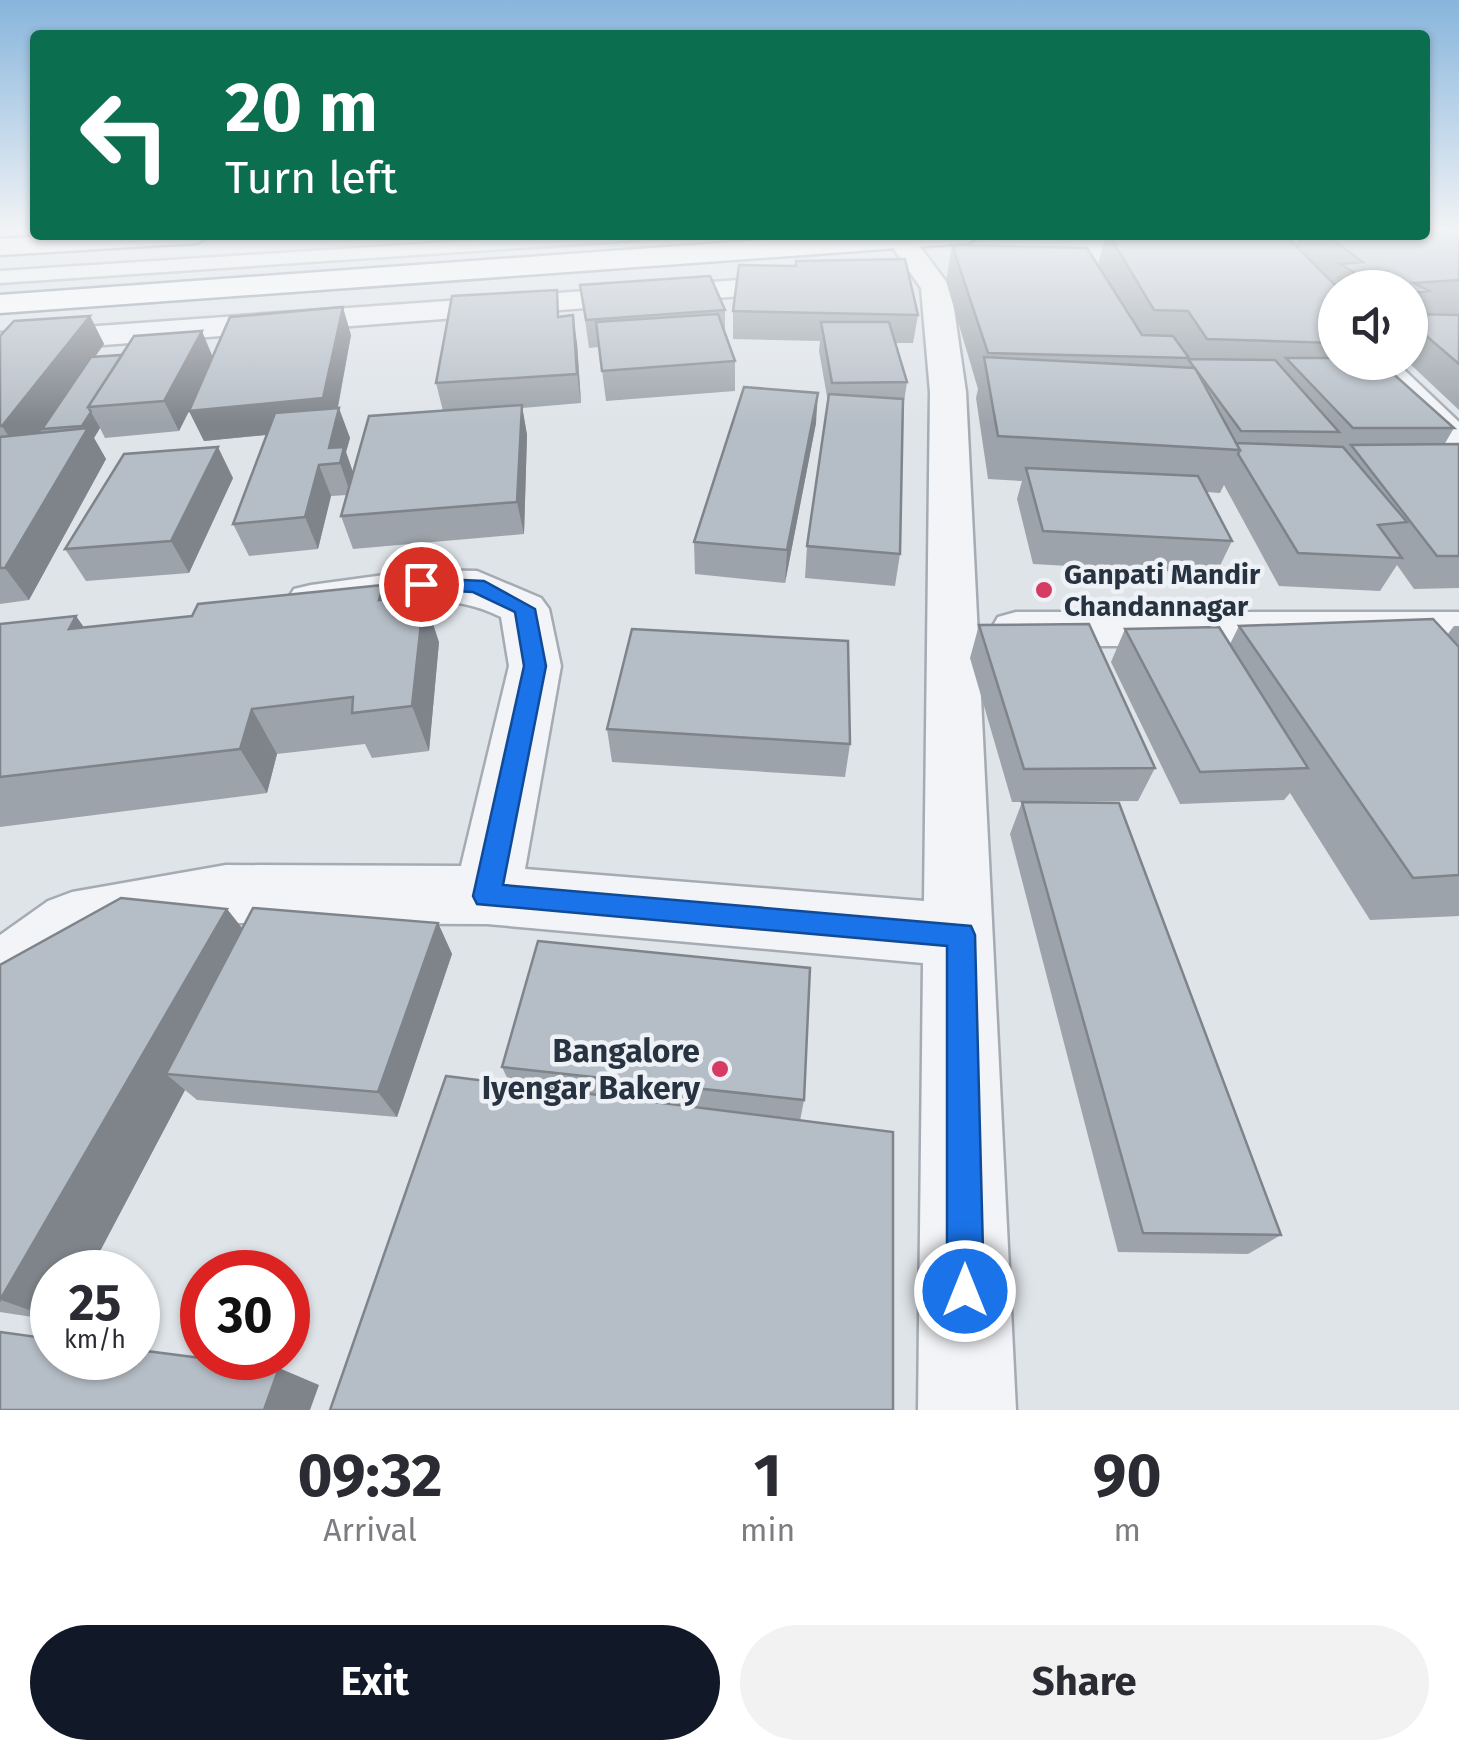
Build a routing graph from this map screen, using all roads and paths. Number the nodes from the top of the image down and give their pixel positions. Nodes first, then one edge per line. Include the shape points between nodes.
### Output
1 (215, 293) edge
2 (690, 293) edge
3 (929, 293) edge
4 (0, 304) edge
5 (0, 344) edge
6 (1394, 380) edge
7 (1459, 444) edge
8 (268, 606) edge
9 (953, 629) junction
10 (1459, 629) edge
11 (487, 896) junction
12 (961, 935) junction
13 (0, 976) edge
14 (967, 1410) edge

1 - 4 highway
2 - 5 street
3 - 9 street via 941,309 948,392
6 - 7 street
8 - 11 street via 421,584 477,586 524,609 535,666
9 - 10 street
9 - 12 street
11 - 12 street
11 - 13 street via 226,894 72,922
12 - 14 street

